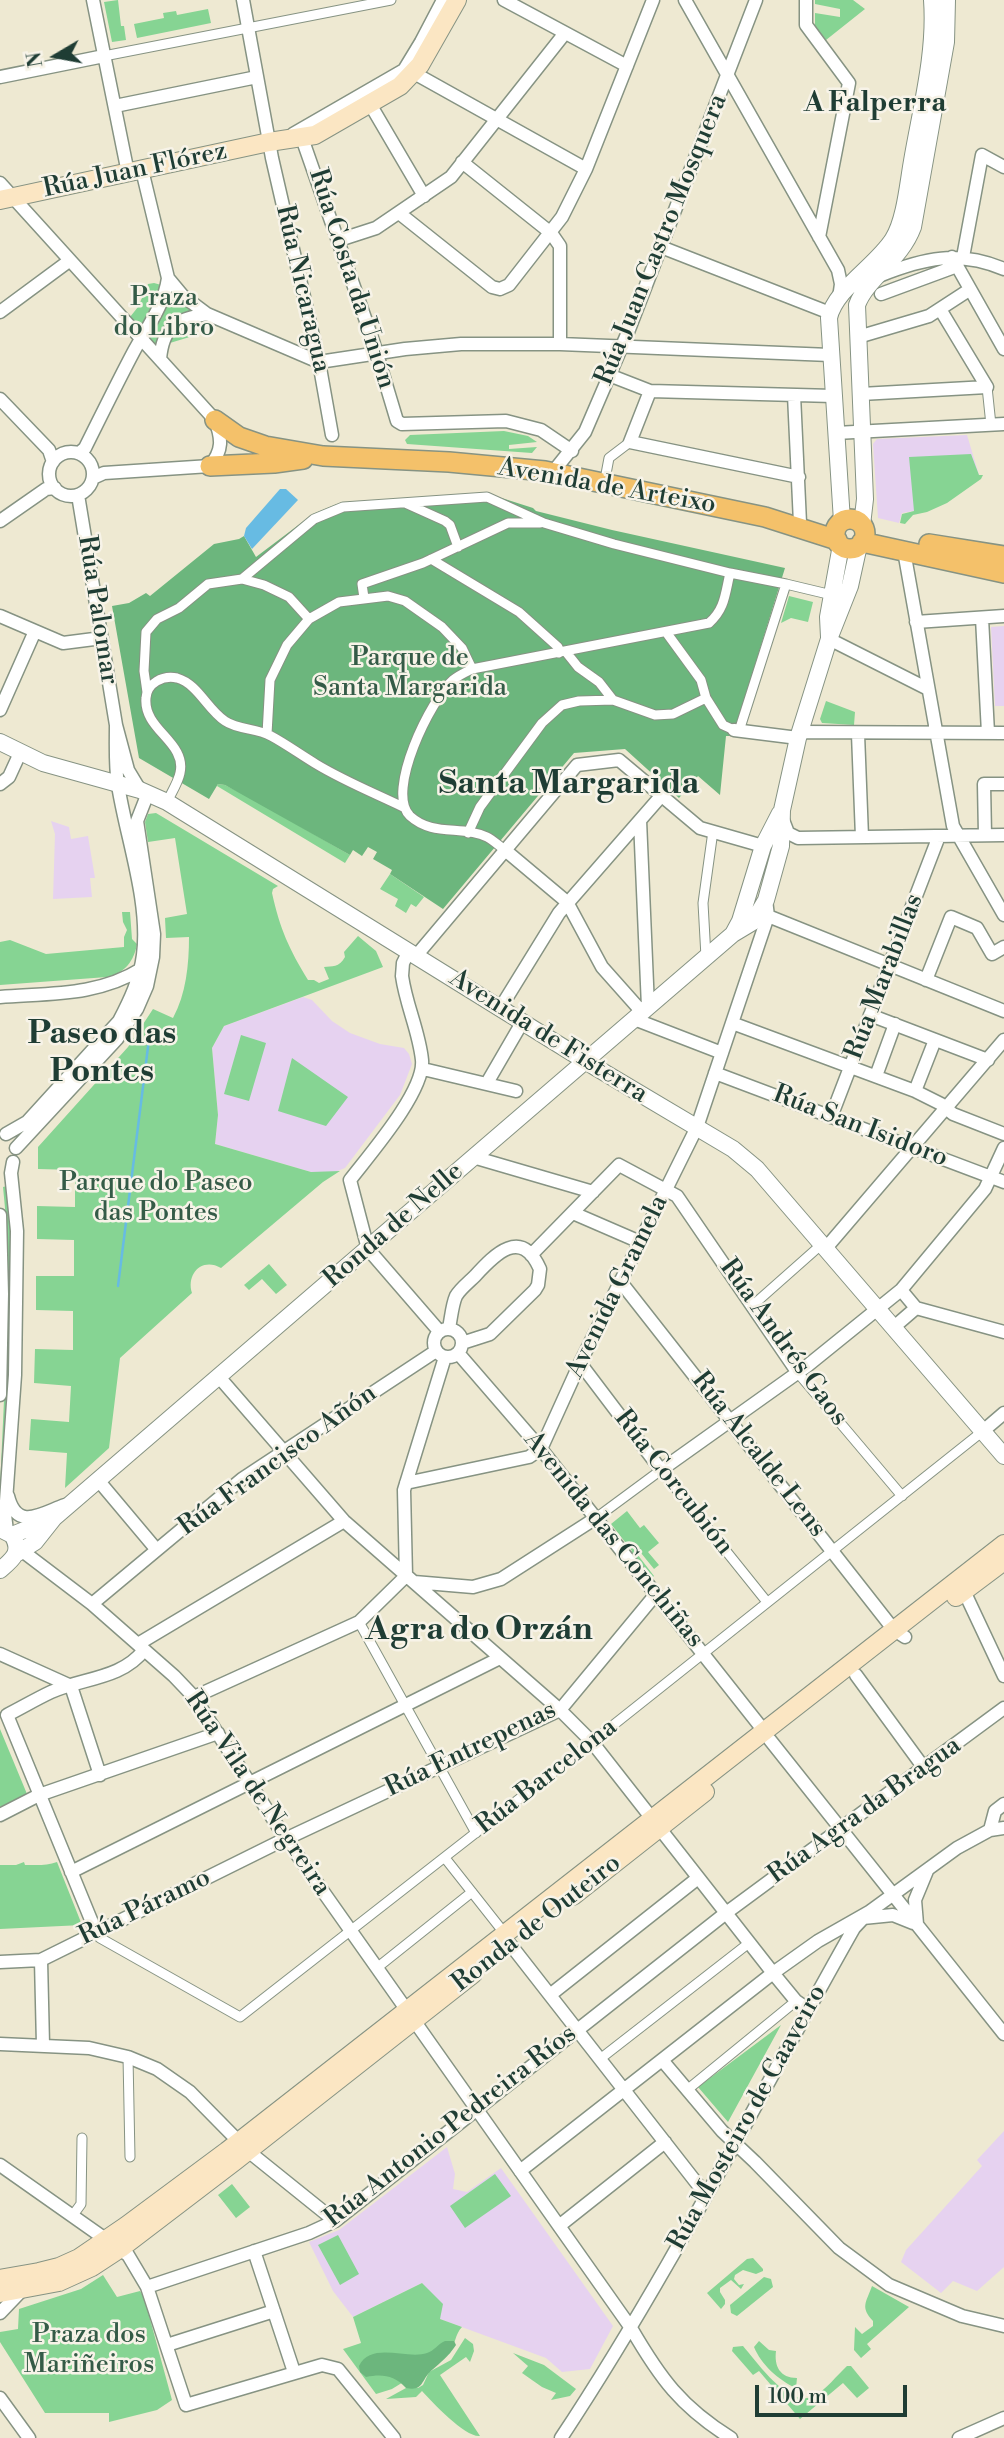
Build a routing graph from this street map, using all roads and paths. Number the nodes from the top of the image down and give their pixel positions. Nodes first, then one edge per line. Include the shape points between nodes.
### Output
1 (93, 0) edge
2 (243, 0) edge
3 (391, 0) edge
4 (443, 0) edge
5 (457, 0) edge
6 (504, 0) edge
7 (653, 0) edge
8 (685, 0) edge
9 (756, 0) edge
10 (806, 0) edge
11 (932, 0) edge
12 (947, 0) edge
13 (248, 28) junction
14 (565, 33) junction
15 (104, 56) junction
16 (627, 66) junction
17 (414, 73) junction
18 (727, 75) junction
19 (0, 77) edge
20 (257, 77) junction
21 (369, 104) junction
22 (115, 106) junction
23 (496, 119) junction
24 (302, 138) junction
25 (269, 142) junction
26 (462, 162) junction
27 (1004, 167) edge
28 (586, 169) junction
29 (135, 171) junction
30 (0, 183) edge
31 (424, 196) junction
32 (6, 199) edge
33 (399, 213) junction
34 (551, 233) junction
35 (819, 237) junction
36 (339, 240) junction
37 (661, 247) junction
38 (957, 260) junction
39 (69, 261) junction
40 (1004, 269) edge
41 (838, 270) junction
42 (871, 275) junction
43 (168, 278) junction
44 (969, 290) junction
45 (881, 294) dead end
46 (833, 307) junction
47 (940, 309) junction
48 (0, 312) edge
49 (207, 314) junction
50 (857, 318) junction
51 (858, 337) junction
52 (141, 338) junction
53 (1002, 342) edge
54 (560, 344) junction
55 (621, 347) junction
56 (377, 353) junction
57 (830, 355) junction
58 (160, 359) junction
59 (319, 362) junction
60 (609, 375) junction
61 (987, 387) junction
62 (649, 391) junction
63 (861, 394) junction
64 (794, 395) junction
65 (834, 396) junction
66 (0, 399) edge
67 (215, 420) junction
68 (997, 424) edge
69 (864, 432) junction
70 (836, 433) junction
71 (332, 435) dead end
72 (630, 442) junction
73 (572, 451) junction
74 (79, 453) junction
75 (323, 456) junction
76 (53, 462) junction
77 (210, 466) junction
78 (553, 472) junction
79 (606, 474) dead end
80 (799, 477) junction
81 (93, 478) junction
82 (55, 488) junction
83 (78, 495) junction
84 (405, 503) junction
85 (765, 517) junction
86 (0, 521) edge
87 (544, 523) junction
88 (800, 523) junction
89 (851, 535) junction
90 (458, 547) junction
91 (904, 551) junction
92 (1004, 556) edge
93 (431, 559) junction
94 (730, 573) junction
95 (1004, 573) edge
96 (242, 579) junction
97 (786, 584) junction
98 (832, 595) junction
99 (364, 598) junction
100 (0, 615) edge
101 (1004, 617) edge
102 (982, 618) junction
103 (309, 619) junction
104 (916, 622) junction
105 (34, 631) junction
106 (666, 632) junction
107 (102, 638) junction
108 (829, 639) junction
109 (562, 652) junction
110 (472, 669) junction
111 (928, 689) junction
112 (147, 692) junction
113 (706, 698) junction
114 (613, 700) junction
115 (0, 710) edge
116 (116, 725) junction
117 (737, 731) junction
118 (988, 733) junction
119 (1004, 733) edge
120 (267, 734) junction
121 (858, 734) junction
122 (936, 734) junction
123 (799, 735) junction
124 (0, 742) edge
125 (20, 753) junction
126 (0, 784) edge
127 (1004, 784) edge
128 (119, 790) junction
129 (662, 795) junction
130 (143, 796) junction
131 (167, 802) junction
132 (403, 807) junction
133 (782, 810) junction
134 (640, 820) junction
135 (713, 831) junction
136 (468, 833) junction
137 (958, 835) junction
138 (985, 835) junction
139 (1004, 835) edge
140 (939, 836) junction
141 (862, 837) junction
142 (798, 838) junction
143 (762, 846) junction
144 (781, 846) junction
145 (505, 850) junction
146 (568, 902) junction
147 (764, 911) junction
148 (1004, 915) edge
149 (736, 928) junction
150 (1004, 947) edge
151 (413, 953) junction
152 (706, 957) junction
153 (889, 965) junction
154 (141, 969) junction
155 (926, 980) junction
156 (99, 988) junction
157 (0, 997) edge
158 (129, 1001) junction
159 (500, 1007) junction
160 (1004, 1011) edge
161 (641, 1012) junction
162 (870, 1015) junction
163 (523, 1021) junction
164 (732, 1023) junction
165 (895, 1024) junction
166 (935, 1040) junction
167 (1004, 1040) edge
168 (722, 1054) junction
169 (988, 1060) junction
170 (584, 1061) junction
171 (850, 1067) junction
172 (423, 1069) junction
173 (715, 1073) junction
174 (876, 1076) junction
175 (486, 1083) junction
176 (516, 1091) dead end
177 (915, 1091) junction
178 (947, 1109) junction
179 (831, 1117) junction
180 (697, 1127) junction
181 (2, 1133) edge
182 (1004, 1135) edge
183 (16, 1148) junction
184 (914, 1148) junction
185 (1004, 1148) edge
186 (473, 1157) junction
187 (13, 1162) junction
188 (0, 1169) edge
189 (998, 1180) edge
190 (666, 1189) junction
191 (593, 1192) junction
192 (573, 1213) junction
193 (0, 1215) edge
194 (640, 1242) junction
195 (824, 1246) junction
196 (368, 1249) junction
197 (531, 1255) junction
198 (620, 1281) junction
199 (901, 1290) junction
200 (752, 1306) junction
201 (916, 1308) junction
202 (878, 1309) junction
203 (894, 1327) junction
204 (444, 1330) junction
205 (1004, 1332) edge
206 (461, 1348) junction
207 (441, 1354) junction
208 (580, 1363) junction
209 (798, 1373) junction
210 (219, 1377) junction
211 (0, 1395) edge
212 (1004, 1413) edge
213 (729, 1420) junction
214 (983, 1431) junction
215 (541, 1449) junction
216 (283, 1451) junction
217 (1004, 1456) edge
218 (661, 1470) junction
219 (98, 1480) junction
220 (406, 1483) junction
221 (7, 1492) junction
222 (902, 1496) junction
223 (72, 1502) junction
224 (54, 1517) junction
225 (596, 1518) junction
226 (344, 1521) junction
227 (18, 1544) edge
228 (1004, 1545) edge
229 (156, 1549) junction
230 (833, 1550) junction
231 (1004, 1560) edge
232 (1, 1567) edge
233 (410, 1579) junction
234 (964, 1591) junction
235 (656, 1594) junction
236 (767, 1602) junction
237 (92, 1604) junction
238 (359, 1622) junction
239 (900, 1633) junction
240 (141, 1647) junction
241 (702, 1653) junction
242 (0, 1654) edge
243 (500, 1658) junction
244 (856, 1675) junction
245 (1004, 1676) edge
246 (71, 1686) junction
247 (194, 1697) junction
248 (404, 1706) junction
249 (1004, 1708) edge
250 (560, 1710) junction
251 (218, 1733) junction
252 (767, 1735) junction
253 (592, 1742) junction
254 (440, 1768) junction
255 (924, 1768) junction
256 (100, 1775) junction
257 (250, 1783) junction
258 (39, 1795) junction
259 (1003, 1806) edge
260 (0, 1815) edge
261 (656, 1824) junction
262 (1004, 1828) edge
263 (841, 1830) junction
264 (990, 1830) junction
265 (476, 1833) junction
266 (286, 1839) junction
267 (445, 1858) junction
268 (927, 1870) junction
269 (71, 1872) junction
270 (698, 1878) junction
271 (472, 1892) junction
272 (893, 1895) junction
273 (726, 1913) junction
274 (866, 1915) junction
275 (917, 1925) junction
276 (352, 1931) junction
277 (96, 1932) junction
278 (508, 1939) junction
279 (749, 1943) junction
280 (41, 1960) junction
281 (0, 1962) edge
282 (378, 1967) junction
283 (773, 1973) junction
284 (550, 1995) junction
285 (796, 2001) junction
286 (808, 2010) junction
287 (411, 2015) junction
288 (577, 2030) junction
289 (1004, 2034) edge
290 (0, 2044) edge
291 (43, 2045) junction
292 (128, 2057) junction
293 (600, 2059) junction
294 (662, 2060) junction
295 (624, 2090) junction
296 (687, 2090) junction
297 (477, 2109) junction
298 (82, 2138) dead end
299 (665, 2142) junction
300 (736, 2144) junction
301 (243, 2146) junction
302 (130, 2157) dead end
303 (0, 2165) edge
304 (520, 2171) junction
305 (706, 2195) junction
306 (73, 2215) junction
307 (335, 2221) junction
308 (559, 2226) junction
309 (114, 2243) junction
310 (254, 2251) junction
311 (0, 2278) edge
312 (147, 2287) junction
313 (23, 2289) junction
314 (0, 2293) edge
315 (274, 2311) junction
316 (0, 2313) edge
317 (1004, 2326) edge
318 (631, 2328) junction
319 (167, 2345) junction
320 (294, 2372) junction
321 (0, 2398) edge
322 (1004, 2418) edge
323 (29, 2438) edge
324 (394, 2438) edge
325 (561, 2438) edge
326 (731, 2438) edge
327 (959, 2438) edge

1 - 15 street
2 - 13 street, Rúa Nicaragua
3 - 13 street
4 - 25 street, Rúa Juan Flórez via 404,69 303,129
5 - 17 main road, Rúa Juan Flórez
6 - 14 street
7 - 16 street
8 - 18 street
9 - 18 street, Rúa Juan Castro Mosquera
10 - 35 street via 806,25 849,83
11 - 42 street via 932,40 908,184 894,239
12 - 42 street via 946,42 913,227 902,249
13 - 15 street
13 - 20 street, Rúa Nicaragua
14 - 16 street
14 - 23 street
15 - 19 street
15 - 22 street
16 - 28 street
17 - 21 main road, Rúa Juan Flórez
17 - 23 street
18 - 35 street
18 - 37 street, Rúa Juan Castro Mosquera
20 - 22 street
20 - 25 street, Rúa Nicaragua
21 - 24 main road, Rúa Juan Flórez
21 - 31 street
22 - 29 street
23 - 26 street
23 - 28 street
24 - 25 main road, Rúa Juan Flórez
24 - 36 street, Rúa Costa da Unión
25 - 29 main road, Rúa Juan Flórez
25 - 59 street, Rúa Nicaragua
26 - 31 street via 451,177
26 - 34 street
27 - 38 street via 982,155
28 - 34 street
29 - 32 main road, Rúa Juan Flórez
29 - 43 street
30 - 32 street, Avenida de Arteixo
31 - 33 street
32 - 39 street, Avenida de Arteixo
33 - 34 street via 492,288 509,285
33 - 36 street via 376,228
34 - 54 street via 560,246
35 - 41 street
36 - 56 street, Rúa Costa da Unión
37 - 46 street
37 - 55 street, Rúa Juan Castro Mosquera
38 - 40 street
38 - 42 street via 913,263
38 - 44 street
38 - 45 street
39 - 48 street
39 - 52 street, Avenida de Arteixo
41 - 42 street via 850,277
41 - 46 street via 841,284
42 - 46 street
42 - 50 street
43 - 49 street
43 - 52 street via 159,310
44 - 47 street
44 - 53 street
46 - 50 street via 849,305
46 - 57 street
47 - 51 street
47 - 61 street
49 - 58 street via 183,321 165,333
49 - 59 street
50 - 51 street
51 - 63 street
52 - 58 street, Avenida de Arteixo
52 - 74 street
54 - 55 street
54 - 56 street via 461,344
55 - 57 street
55 - 60 street, Rúa Juan Castro Mosquera
56 - 59 street
56 - 73 street, Rúa Costa da Unión via 397,421 402,424 506,421 541,430
57 - 65 street
58 - 67 street, Avenida de Arteixo
59 - 71 street, Rúa Nicaragua
60 - 62 street
60 - 73 street, Rúa Juan Castro Mosquera
61 - 63 street
61 - 68 street
62 - 64 street
62 - 72 street
63 - 69 street
64 - 65 street
64 - 80 street
65 - 70 street
66 - 76 street via 48,450
67 - 75 main road, Avenida de Arteixo via 252,442
67 - 77 street via 222,440
68 - 69 street
69 - 70 street
69 - 89 street via 865,499
70 - 89 street
72 - 79 street via 609,457
72 - 80 street
73 - 78 street, Rúa Juan Castro Mosquera
74 - 76 street via 62,454
74 - 81 street via 90,463
75 - 77 main road, Avenida de Arteixo
75 - 78 main road, Avenida de Arteixo
76 - 82 street via 50,473
77 - 81 street via 104,472
78 - 85 main road, Avenida de Arteixo
80 - 88 street
81 - 83 street
82 - 83 street
82 - 86 street via 46,489
83 - 107 street, Rúa Palomar
84 - 87 street via 487,497
84 - 90 street via 450,525
84 - 96 street via 343,507 314,519
85 - 88 main road, Avenida de Arteixo
85 - 89 main road, Avenida de Arteixo
87 - 90 street via 508,523
87 - 94 street
88 - 89 main road, Avenida de Arteixo
89 - 91 main road, Avenida de Arteixo
89 - 92 main road, Avenida de Arteixo
89 - 98 street
89 - 108 street via 849,592
90 - 93 street
91 - 95 main road, Avenida de Arteixo
91 - 104 street
93 - 99 street via 362,584
93 - 109 street via 519,612
94 - 97 street
94 - 106 street via 720,614 709,623
96 - 103 street via 289,597
96 - 112 street via 208,584 157,619 146,632
97 - 98 street
97 - 117 street
98 - 108 street
99 - 103 street via 339,602
99 - 110 street via 388,596 423,612 461,648
100 - 105 street
101 - 102 street
102 - 104 street
102 - 118 street
103 - 120 street via 287,645 270,680
104 - 111 street
105 - 107 street via 63,643
105 - 115 street
106 - 109 street
106 - 113 street via 701,680
107 - 116 street, Rúa Palomar
108 - 111 street
108 - 123 street
109 - 110 street
109 - 114 street via 599,682
110 - 132 street via 453,680 429,711 403,780
111 - 122 street
112 - 120 street via 163,678 175,678 189,683 226,722
112 - 131 street via 149,718 179,758 180,773
113 - 114 street via 673,714 654,715
113 - 117 street via 723,725
114 - 136 street via 562,705 542,723 480,807
116 - 128 street, Rúa Palomar
116 - 130 street, Rúa Palomar via 128,770
117 - 123 street
118 - 119 street
118 - 122 street
120 - 132 street via 352,784
121 - 122 street
121 - 123 street
121 - 141 street
122 - 137 street
123 - 133 street
124 - 125 street, Avenida de Fisterra
125 - 126 street via 9,777
125 - 128 street, Avenida de Fisterra
127 - 138 street via 984,785
128 - 130 street, Avenida de Fisterra
128 - 130 street via 129,811
128 - 154 street via 143,920
129 - 134 street
129 - 135 street via 700,828
129 - 145 street via 619,760 577,765
130 - 131 street, Avenida de Fisterra
130 - 183 street via 137,821 153,934 147,986 117,1039
131 - 151 street, Avenida de Fisterra
132 - 136 street via 426,826
133 - 142 street via 788,833
133 - 143 street
133 - 144 street
134 - 146 street
134 - 161 street
135 - 143 street
135 - 152 street via 704,903
136 - 145 street via 489,838
137 - 138 street
137 - 140 street
137 - 148 street
138 - 139 street
140 - 141 street
140 - 153 street, Rúa Marabillas
141 - 142 street
142 - 144 street via 788,838
143 - 149 street
144 - 147 street
145 - 146 street
145 - 151 street
146 - 159 street
146 - 161 street via 602,967
147 - 149 street, Ronda de Nelle via 753,922
147 - 153 street
147 - 164 street, Avenida Gramela
149 - 152 street, Ronda de Nelle
150 - 155 street via 992,954 977,928 951,917
151 - 159 street, Avenida de Fisterra
151 - 172 street via 403,963 402,976
152 - 161 street, Ronda de Nelle
153 - 155 street
153 - 162 street, Rúa Marabillas
154 - 156 street
154 - 158 street
155 - 160 street
156 - 157 street
156 - 158 street via 116,991
158 - 181 street via 119,1021 27,1122
159 - 163 street, Avenida de Fisterra
161 - 168 street
161 - 170 street, Ronda de Nelle
162 - 165 street
162 - 171 street, Rúa Marabillas
163 - 170 street, Avenida de Fisterra
163 - 175 street
164 - 168 street, Avenida Gramela
164 - 171 street
165 - 166 street
165 - 174 street
166 - 169 street
166 - 177 street
167 - 169 street
168 - 173 street, Avenida Gramela
169 - 178 street
170 - 180 street, Avenida de Fisterra
170 - 186 street, Ronda de Nelle
171 - 174 street
171 - 179 street, Rúa Marabillas
172 - 175 street
172 - 196 street via 412,1095 350,1180
173 - 179 street, Rúa San Isidoro
173 - 180 street, Avenida Gramela
174 - 177 street
175 - 176 street
177 - 178 street
178 - 182 street
178 - 184 street
179 - 184 street, Rúa San Isidoro
180 - 190 street, Avenida Gramela
180 - 195 street, Avenida de Fisterra via 747,1159
181 - 183 street
183 - 187 street
184 - 189 street, Rúa San Isidoro
184 - 195 street
185 - 189 street
186 - 191 street
186 - 196 street, Ronda de Nelle
187 - 188 street
187 - 221 street via 15,1375
189 - 199 street via 985,1189
190 - 191 street, Rúa Andrés Gaos via 620,1165
190 - 194 street, Avenida Gramela
190 - 200 street, Rúa Andrés Gaos via 677,1196
191 - 192 street
192 - 194 street
192 - 197 street
193 - 211 street
194 - 198 street, Avenida Gramela
195 - 200 street
195 - 202 street, Avenida de Fisterra
196 - 204 street
196 - 210 street, Ronda de Nelle
197 - 204 street via 514,1247 495,1255 456,1296
197 - 206 street via 540,1269 535,1290 490,1334
198 - 208 street, Avenida Gramela
198 - 213 street, Rúa Alcalde Lens
199 - 201 street
199 - 202 street
200 - 209 street, Rúa Andrés Gaos
201 - 203 street
201 - 205 street
202 - 203 street, Avenida de Fisterra
202 - 209 street
203 - 214 street, Avenida de Fisterra
204 - 206 street via 460,1335
204 - 207 street via 434,1343
206 - 207 street via 452,1356
206 - 215 street, Avenida das Conchiñas
207 - 216 street, Rúa Francisco Añón
207 - 220 street
208 - 215 street, Avenida Gramela
208 - 218 street, Rúa Corcubión
209 - 213 street
209 - 222 street, Rúa Andrés Gaos
210 - 216 street
210 - 219 street, Ronda de Nelle
212 - 214 street
213 - 218 street
213 - 230 street, Rúa Alcalde Lens
214 - 217 street, Avenida de Fisterra
214 - 222 street, Rúa Barcelona
215 - 220 street via 529,1457
215 - 225 street, Avenida das Conchiñas
216 - 226 street
216 - 229 street, Rúa Francisco Añón
218 - 225 street
218 - 236 street, Rúa Corcubión
219 - 223 street, Ronda de Nelle
219 - 229 street
220 - 233 street
221 - 223 street via 13,1510 26,1518
221 - 227 street
222 - 230 street, Rúa Barcelona
223 - 224 street, Ronda de Nelle
224 - 227 street, Ronda de Nelle
224 - 227 street, Ronda de Nelle
225 - 233 street via 501,1579 473,1587
225 - 235 street, Avenida das Conchiñas
226 - 233 street
226 - 240 street
227 - 232 street
227 - 237 street, Rúa Vila de Negreira
228 - 239 main road, Ronda de Outeiro
229 - 237 street, Rúa Francisco Añón
230 - 236 street, Rúa Barcelona
230 - 239 street, Rúa Alcalde Lens
231 - 234 main road, Ronda de Outeiro
233 - 238 street
233 - 243 street
234 - 239 main road, Ronda de Outeiro
234 - 245 street
235 - 241 street, Avenida das Conchiñas
235 - 250 street, Rúa Entrepenas
236 - 241 street, Rúa Barcelona
237 - 240 street, Rúa Vila de Negreira
238 - 247 street
238 - 248 street
239 - 244 main road, Ronda de Outeiro
239 - 252 main road, Ronda de Outeiro
240 - 246 street via 138,1659 116,1672
240 - 247 street, Rúa Vila de Negreira
241 - 252 street, Avenida das Conchiñas
241 - 253 street, Rúa Barcelona
242 - 246 street
243 - 248 street
243 - 250 street
244 - 252 main road, Ronda de Outeiro
244 - 255 street
246 - 256 street
246 - 258 street via 7,1715
247 - 251 street, Rúa Vila de Negreira
248 - 254 street
248 - 257 street
249 - 255 street, Rúa Agra da Bragua
250 - 253 street
250 - 254 street, Rúa Entrepenas
251 - 256 street
251 - 257 street, Rúa Vila de Negreira
252 - 261 main road, Ronda de Outeiro
252 - 263 street, Avenida das Conchiñas
253 - 261 street
253 - 265 street, Rúa Barcelona
254 - 265 street
254 - 266 street, Rúa Entrepenas
255 - 263 street, Rúa Agra da Bragua
256 - 258 street
257 - 266 street, Rúa Vila de Negreira
257 - 269 street
258 - 260 street
258 - 269 street
259 - 264 street via 995,1811
261 - 270 street
261 - 278 main road, Ronda de Outeiro
262 - 264 street
263 - 272 street, Avenida das Conchiñas
263 - 273 street, Rúa Agra da Bragua
264 - 268 street
265 - 267 street, Rúa Barcelona
266 - 276 street, Rúa Vila de Negreira
266 - 277 street, Rúa Páramo
267 - 271 street
267 - 276 street, Rúa Barcelona
268 - 272 street
268 - 275 street via 915,1900
269 - 277 street
270 - 273 street
270 - 284 street
271 - 278 street
271 - 282 street
272 - 274 street
272 - 275 street, Avenida das Conchiñas
273 - 279 street
273 - 288 street, Rúa Antonio Pedreira Ríos
274 - 275 street via 893,1915
274 - 283 street
274 - 286 street, Rúa Mosteiro de Caaveiro
275 - 289 street, Avenida das Conchiñas
276 - 277 street, Rúa Barcelona via 240,2017
276 - 282 street, Rúa Vila de Negreira
277 - 280 street, Rúa Páramo
278 - 284 street
278 - 287 main road, Ronda de Outeiro
279 - 283 street
279 - 293 street
280 - 281 street, Rúa Páramo
280 - 291 street
282 - 287 street, Rúa Vila de Negreira
283 - 285 street
283 - 294 street
284 - 288 street
285 - 286 street
285 - 296 street
286 - 300 street, Rúa Mosteiro de Caaveiro
287 - 297 street, Rúa Vila de Negreira
287 - 301 main road, Ronda de Outeiro
288 - 293 street
288 - 297 street, Rúa Antonio Pedreira Ríos
290 - 291 street
291 - 292 street
292 - 301 street via 190,2092
292 - 302 street
293 - 295 street
294 - 295 street
294 - 296 street
295 - 299 street
295 - 304 street
296 - 300 street
297 - 304 street, Rúa Vila de Negreira
297 - 307 street, Rúa Antonio Pedreira Ríos
298 - 306 street via 81,2204
299 - 305 street
299 - 308 street
300 - 305 street, Rúa Mosteiro de Caaveiro
300 - 317 street via 824,2234 882,2280 962,2316
301 - 307 street
301 - 309 main road, Ronda de Outeiro
303 - 306 street
304 - 308 street, Rúa Vila de Negreira
305 - 318 street, Rúa Mosteiro de Caaveiro
306 - 309 street
307 - 310 street, Rúa Antonio Pedreira Ríos
308 - 318 street, Rúa Vila de Negreira
309 - 311 main road, Ronda de Outeiro via 60,2267
309 - 312 street via 128,2255
309 - 313 main road, Ronda de Outeiro via 74,2276
310 - 312 street, Rúa Antonio Pedreira Ríos
310 - 315 street
312 - 319 street
313 - 314 main road, Ronda de Outeiro
313 - 316 street
315 - 319 street
315 - 320 street
318 - 325 street, Rúa Mosteiro de Caaveiro
318 - 326 street, Rúa Vila de Negreira via 676,2394 694,2413
319 - 320 street via 186,2405
320 - 324 street via 322,2365 338,2369
321 - 323 street
322 - 327 street

